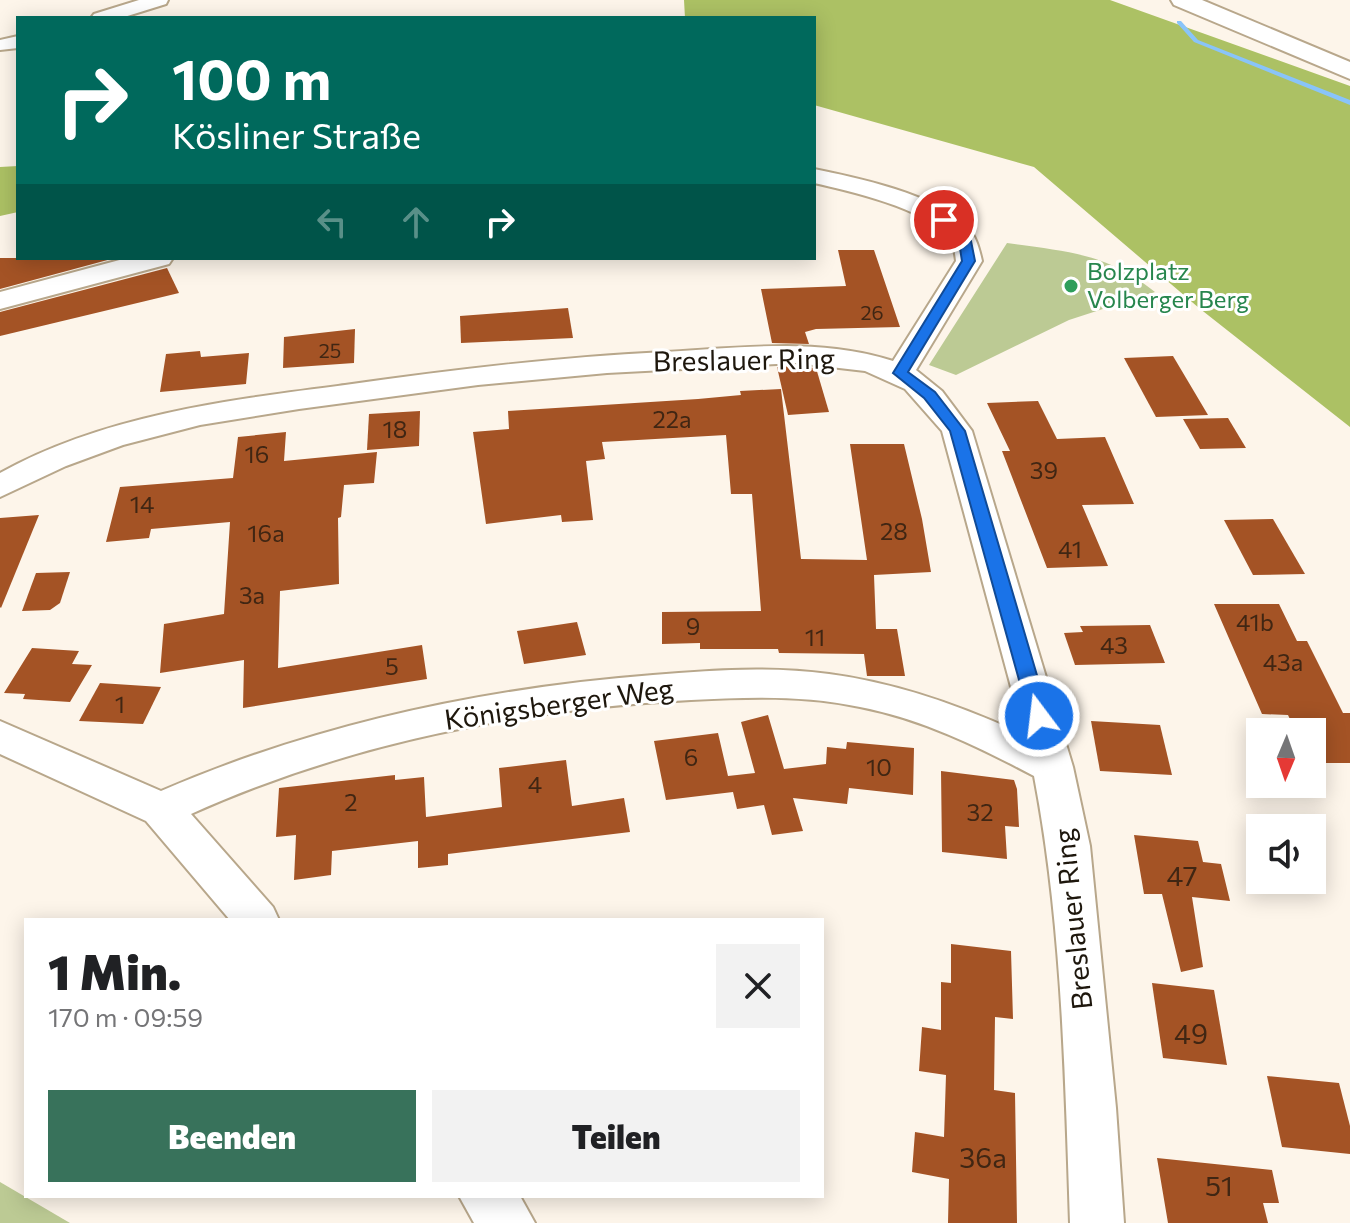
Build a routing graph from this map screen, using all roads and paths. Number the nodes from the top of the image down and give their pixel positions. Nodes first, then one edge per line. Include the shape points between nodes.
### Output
1 (159, 0) edge
2 (1182, 0) edge
3 (107, 16) edge
4 (1350, 71) edge
5 (816, 177) edge
6 (152, 260) edge
7 (0, 301) edge
8 (900, 373) junction
9 (0, 487) edge
10 (0, 736) edge
11 (1053, 767) junction
12 (161, 809) junction
13 (255, 918) edge
14 (487, 1198) edge
15 (508, 1223) edge
16 (1097, 1223) edge

1 - 3 street
2 - 4 street
5 - 8 street via 918,207 944,220 965,241 969,261
6 - 7 street
8 - 9 street, Breslauer Ring via 841,357 809,355 651,361 429,381 152,427 58,458
8 - 11 street, Breslauer Ring via 929,395 957,431
10 - 12 street
11 - 12 street, Königsberger Weg via 1000,740 893,701 834,688 660,687 494,710 340,744 263,766
11 - 16 street, Breslauer Ring via 1072,877
12 - 13 street
14 - 15 street

